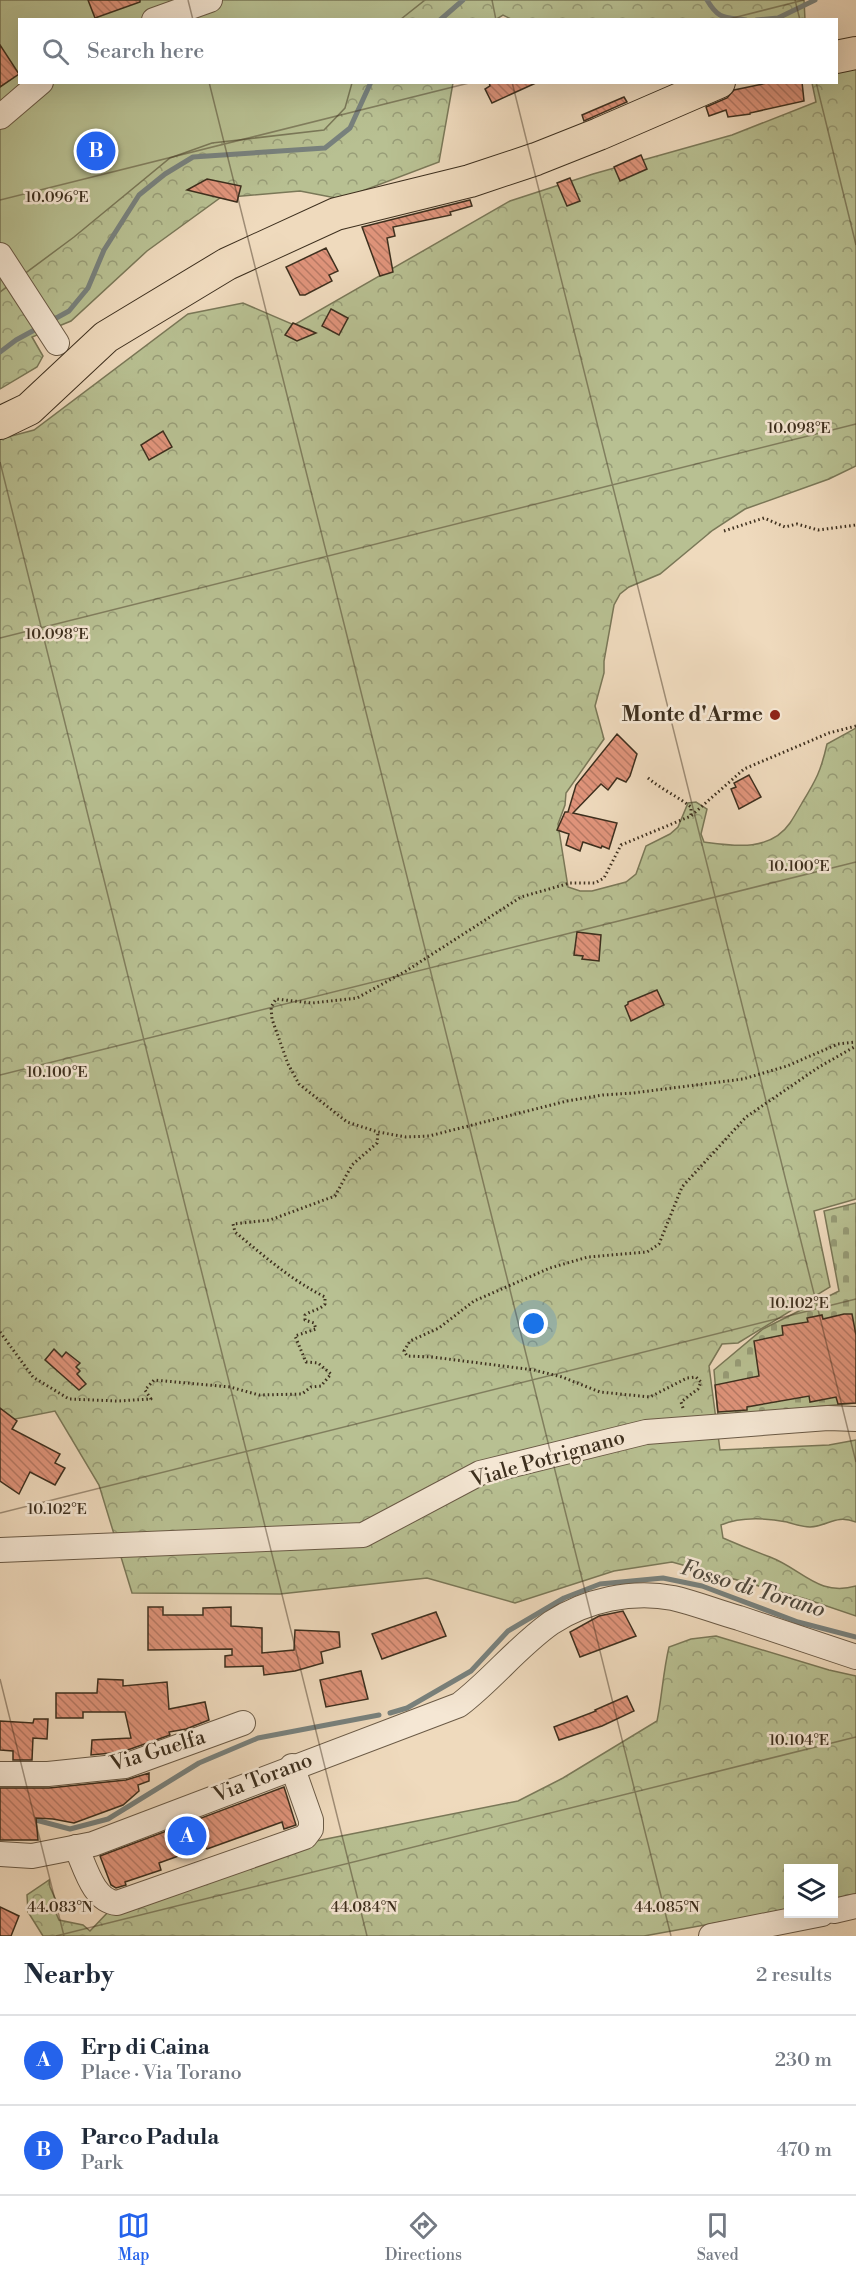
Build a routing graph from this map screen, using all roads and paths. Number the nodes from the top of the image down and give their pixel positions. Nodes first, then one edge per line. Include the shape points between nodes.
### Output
1 (210, 0) edge
2 (160, 18) edge
3 (856, 53) edge
4 (838, 57) edge
5 (39, 84) edge
6 (714, 84) edge
7 (0, 117) edge
8 (0, 255) edge
9 (57, 344) dead end
10 (0, 423) edge
11 (856, 525) edge
12 (724, 531) dead end
13 (856, 726) edge
14 (648, 778) dead end
15 (691, 816) junction
16 (856, 1044) edge
17 (378, 1132) junction
18 (0, 1332) edge
19 (856, 1419) edge
20 (718, 1426) junction
21 (0, 1550) edge
22 (856, 1657) edge
23 (243, 1724) dead end
24 (292, 1766) junction
25 (0, 1774) edge
26 (76, 1847) junction
27 (0, 1854) edge
28 (856, 1906) edge
29 (838, 1910) edge
30 (802, 1918) edge
31 (711, 1936) edge

1 - 2 street
3 - 4 main road
5 - 7 street
6 - 10 main road via 599,134 470,182 336,214 227,264 106,337 29,409
8 - 9 street
11 - 12 path via 818,530 797,524 785,527 764,518
13 - 15 path via 744,769
14 - 15 path via 691,807
15 - 17 path via 621,845 604,878 595,883 570,883 521,897 357,998 312,1003 276,999 271,1007 272,1019 299,1084 346,1122
16 - 17 path via 838,1044 787,1066 743,1079 576,1100 429,1136
16 - 20 path via 746,1117 682,1187 659,1244 647,1252 588,1257 550,1268 474,1301 440,1328 410,1341 404,1351 407,1356 534,1370 600,1392 650,1397 696,1377 701,1382 698,1389 681,1402 682,1408 703,1414
17 - 18 path via 377,1143 352,1165 335,1196 270,1220 233,1224 235,1232 282,1271 325,1297 326,1304 305,1315 305,1320 314,1323 316,1329 296,1336 306,1362 318,1363 331,1374 321,1386 302,1394 259,1395 230,1387 154,1380 145,1390 151,1399 69,1399 33,1377
19 - 20 street, Viale Potrignano
20 - 21 street, Viale Potrignano via 646,1432 480,1473 363,1535
22 - 24 street, Via Torano via 672,1598 603,1599 551,1624 459,1705
23 - 25 street, Via Guelfa via 125,1766 48,1774
24 - 26 street, Via Torano via 93,1844
24 - 26 street via 311,1820 305,1837 117,1903 97,1892
26 - 27 street, Via Torano via 32,1856
28 - 29 street
30 - 31 street

